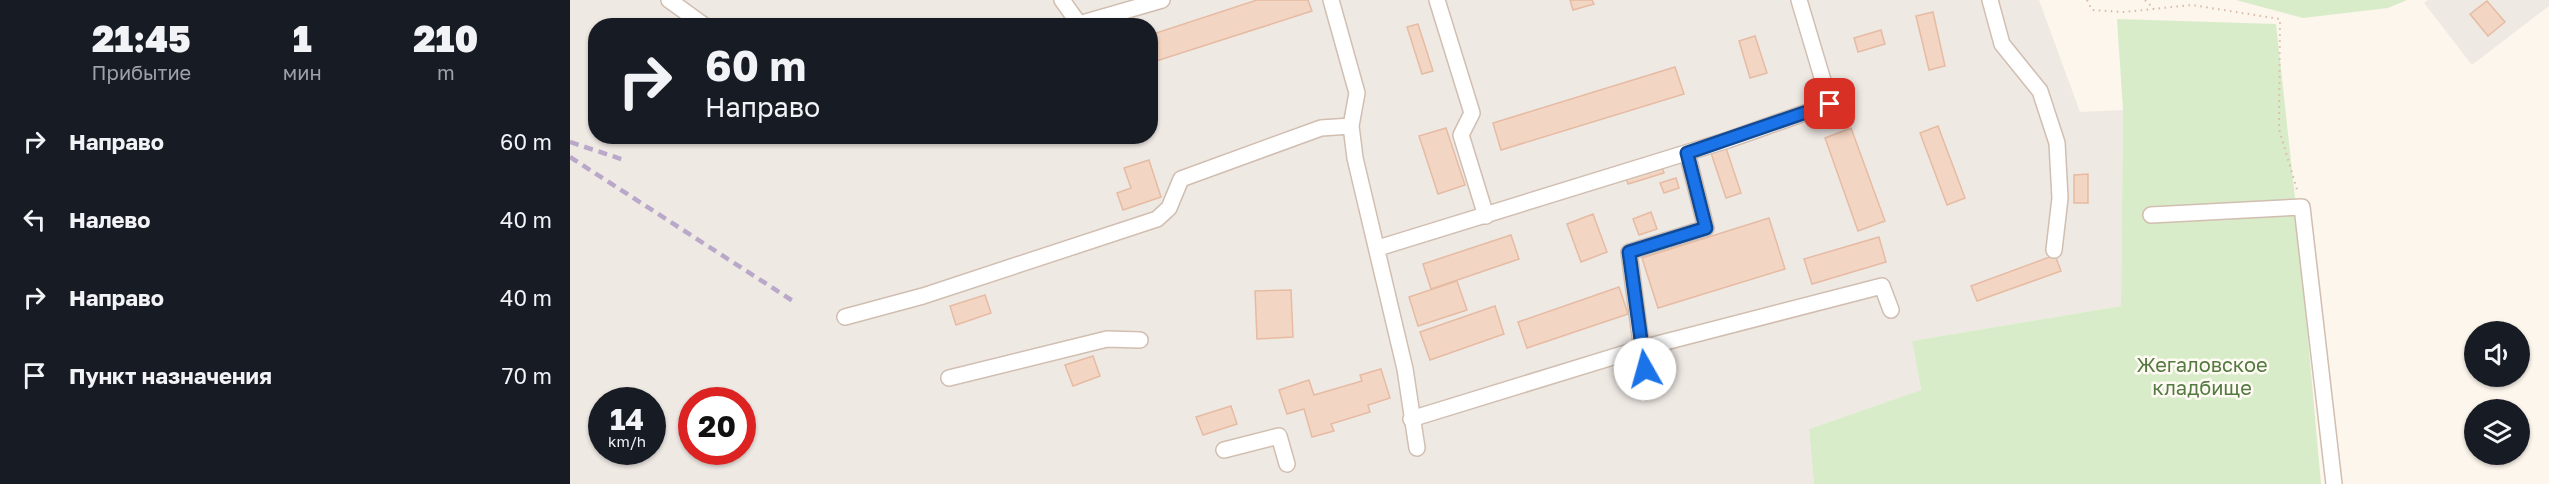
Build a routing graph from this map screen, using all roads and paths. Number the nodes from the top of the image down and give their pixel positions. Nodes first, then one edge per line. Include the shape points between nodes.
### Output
1 (669, 0) edge
2 (1062, 0) edge
3 (1162, 0) edge
4 (1331, 0) edge
5 (1437, 0) edge
6 (1800, 0) edge
7 (1990, 0) edge
8 (2087, 0) edge
9 (2145, 0) edge
10 (2154, 9) junction
11 (694, 18) edge
12 (1075, 18) edge
13 (1100, 18) edge
14 (1351, 126) junction
15 (1687, 153) junction
16 (2302, 207) junction
17 (1486, 216) junction
18 (2151, 216) dead end
19 (1378, 248) junction
20 (2054, 250) dead end
21 (1891, 310) dead end
22 (845, 317) dead end
23 (1140, 340) dead end
24 (1642, 348) junction
25 (949, 378) dead end
26 (1647, 389) dead end
27 (1411, 419) junction
28 (1417, 448) dead end
29 (1224, 450) dead end
30 (1287, 464) dead end
31 (2334, 484) edge

1 - 11 lane
2 - 12 lane
3 - 13 lane
4 - 14 lane via 1357,93
5 - 17 lane via 1472,113 1461,135
6 - 15 lane via 1830,104
7 - 20 lane via 2002,44 2040,91 2057,143 2060,198
8 - 10 path via 2092,10
9 - 10 path
10 - 16 path via 2192,5 2280,19 2279,129
14 - 19 lane via 1355,158
14 - 22 lane via 1321,128 1181,179 1169,208 1157,219 923,296
15 - 17 lane
15 - 24 lane via 1706,228 1629,252
16 - 18 lane
16 - 31 lane
17 - 19 lane
19 - 27 lane via 1405,369
21 - 24 lane via 1882,286
23 - 25 lane via 1107,339
24 - 26 lane
24 - 27 lane
27 - 28 lane
29 - 30 lane via 1279,436

